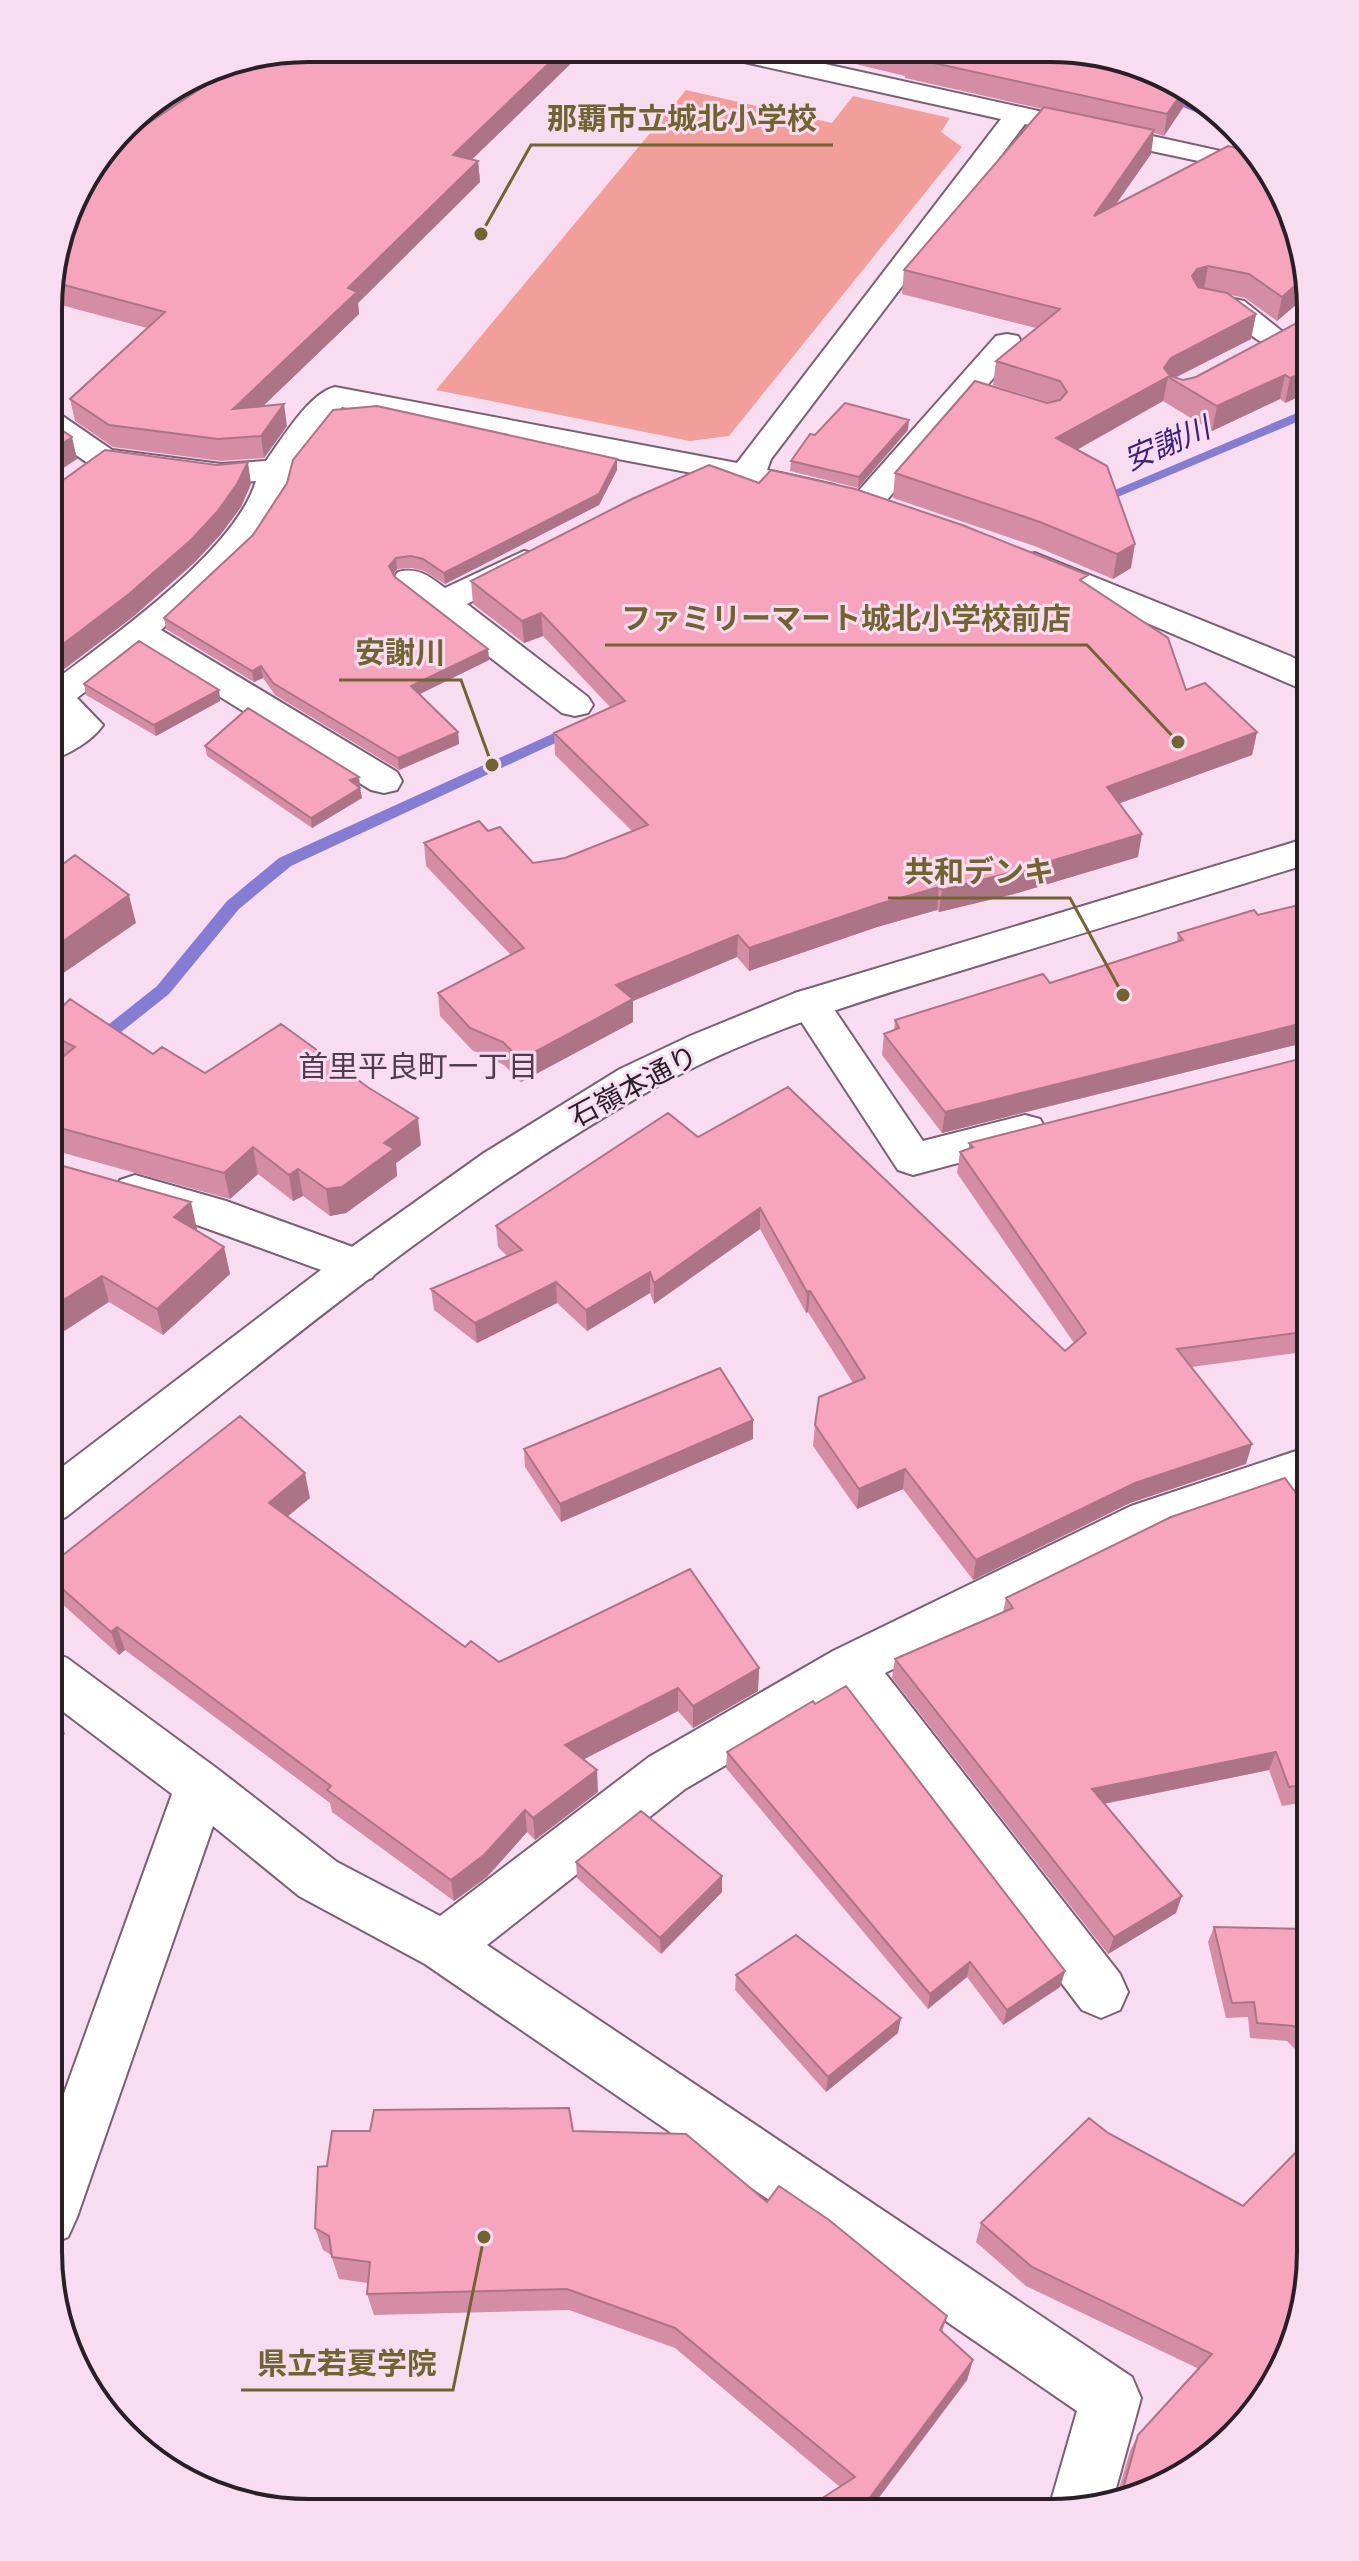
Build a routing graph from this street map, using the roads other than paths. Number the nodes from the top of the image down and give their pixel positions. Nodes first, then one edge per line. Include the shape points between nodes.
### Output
1 (783, 62) edge
2 (1019, 114) junction
3 (1251, 166) edge
4 (1205, 302) edge
5 (1277, 338) edge
6 (1007, 343) dead end
7 (62, 430) edge
8 (103, 459) junction
9 (708, 466) junction
10 (276, 470) junction
11 (749, 474) junction
12 (71, 480) edge
13 (666, 487) edge
14 (555, 545) edge
15 (1007, 551) edge
16 (410, 579) dead end
17 (443, 602) junction
18 (139, 632) junction
19 (1297, 674) edge
20 (62, 692) edge
21 (62, 704) edge
22 (575, 705) dead end
23 (62, 740) edge
24 (384, 781) dead end
25 (1297, 854) edge
26 (809, 1003) junction
27 (1066, 1120) edge
28 (94, 1180) edge
29 (357, 1266) junction
30 (1296, 1471) edge
31 (62, 1493) edge
32 (850, 1666) junction
33 (62, 1683) edge
34 (201, 1786) junction
35 (444, 1946) junction
36 (1101, 1992) dead end
37 (62, 2178) edge
38 (1083, 2497) edge

1 - 2 street
2 - 3 street
2 - 11 street via 764,445
4 - 5 street via 1233,307
6 - 11 street via 979,394 880,507
7 - 8 street
8 - 10 street via 221,474
8 - 12 street
9 - 10 street via 335,396
9 - 11 street
9 - 13 street
10 - 18 street via 273,491 250,529
14 - 17 street
15 - 19 street
16 - 17 street
17 - 22 street
18 - 20 street
18 - 24 street
21 - 23 street via 85,725
25 - 26 street, 石嶺本通り
26 - 27 street via 913,1159
26 - 29 street, 石嶺本通り via 704,1046 567,1119
28 - 29 street via 211,1213
29 - 31 street, 石嶺本通り
30 - 32 street via 1148,1520
32 - 35 street via 667,1773
32 - 36 street
33 - 34 street
34 - 35 street via 318,1879
34 - 37 street
35 - 38 street via 1111,2398

